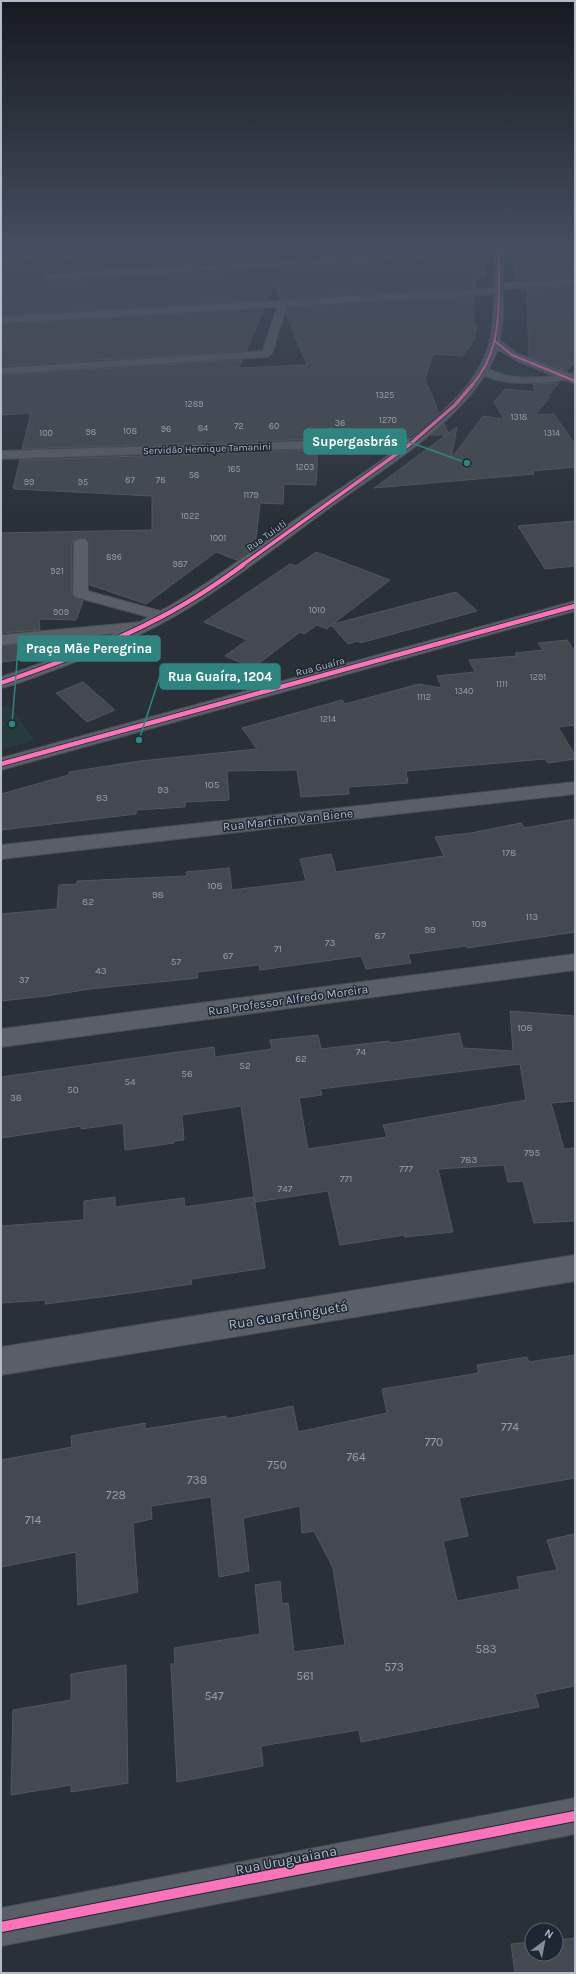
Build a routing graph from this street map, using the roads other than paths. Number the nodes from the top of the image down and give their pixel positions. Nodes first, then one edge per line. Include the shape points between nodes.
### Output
1 (272, 337) edge
2 (495, 340) joint
3 (537, 365) junction
4 (483, 370) junction
5 (1, 371) edge
6 (573, 378) edge
7 (413, 442) junction
8 (1, 455) edge
9 (81, 543) dead end
10 (575, 606) edge
11 (163, 616) junction
12 (140, 627) junction
13 (1, 640) edge
14 (1, 683) edge
15 (1, 764) edge
16 (575, 788) edge
17 (1, 852) edge
18 (575, 962) edge
19 (1, 1038) edge
20 (575, 1268) edge
21 (1, 1361) edge
22 (575, 1816) edge
23 (1, 1927) edge

1 - 5 street via 267,354
2 - 3 main road via 506,352
2 - 4 main road, Rua Tuiuti
3 - 4 main road via 502,364
3 - 6 main road
4 - 6 street via 496,377 516,380
4 - 7 main road, Rua Tuiuti via 458,402
7 - 8 street, Servidão Henrique Tamanini
7 - 11 main road, Rua Tuiuti via 231,572
9 - 11 street via 80,594
10 - 15 main road, Rua Guaíra
11 - 12 main road, Rua Tuiuti
12 - 13 street
12 - 14 main road, Rua Tuiuti via 59,662
16 - 17 street, Rua Martinho Van Biene
18 - 19 street, Rua Professor Alfredo Moreira
20 - 21 street, Rua Guaratinguetá
22 - 23 street, Rua Uruguaiana

